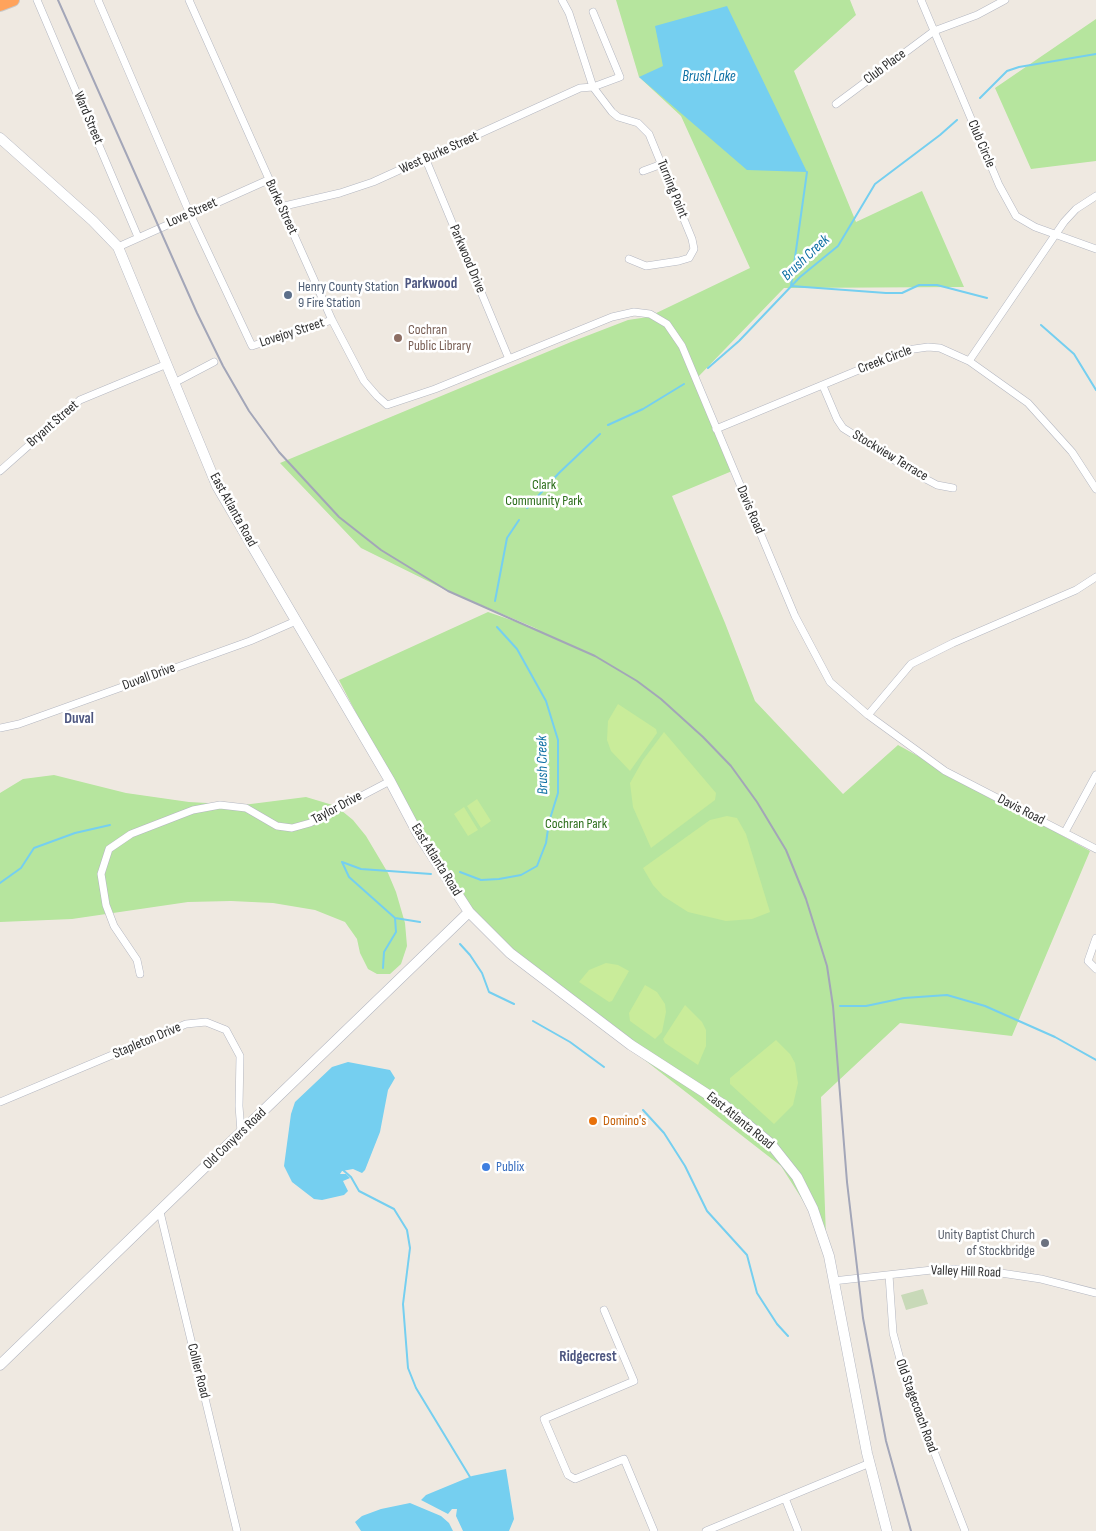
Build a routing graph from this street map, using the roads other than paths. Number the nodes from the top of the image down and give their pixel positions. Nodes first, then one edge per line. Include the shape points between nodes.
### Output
1 (13, 0) edge
2 (37, 0) edge
3 (189, 0) edge
4 (562, 0) edge
5 (921, 0) edge
6 (1006, 0) edge
7 (100, 1) edge
8 (0, 5) edge
9 (594, 12) dead end
10 (934, 31) junction
11 (593, 87) junction
12 (836, 104) dead end
13 (0, 138) edge
14 (426, 160) junction
15 (662, 164) junction
16 (643, 171) dead end
17 (268, 180) junction
18 (1096, 196) edge
19 (280, 207) junction
20 (190, 214) junction
21 (1055, 234) junction
22 (138, 237) junction
23 (118, 248) junction
24 (1096, 249) edge
25 (629, 260) dead end
26 (332, 320) junction
27 (509, 359) junction
28 (969, 361) junction
29 (214, 362) dead end
30 (167, 364) junction
31 (174, 383) junction
32 (823, 386) junction
33 (387, 405) joint
34 (716, 429) junction
35 (0, 471) edge
36 (953, 488) dead end
37 (1096, 489) edge
38 (1096, 578) edge
39 (296, 621) junction
40 (868, 715) junction
41 (0, 728) edge
42 (1096, 775) edge
43 (390, 781) junction
44 (1065, 832) junction
45 (1096, 849) edge
46 (469, 912) junction
47 (1096, 938) edge
48 (1096, 969) edge
49 (140, 974) dead end
50 (0, 1102) edge
51 (241, 1132) junction
52 (160, 1212) junction
53 (889, 1275) junction
54 (833, 1281) junction
55 (1096, 1293) edge
56 (604, 1310) dead end
57 (0, 1365) edge
58 (870, 1463) junction
59 (785, 1498) junction
60 (724, 1528) edge
61 (237, 1531) edge
62 (654, 1531) edge
63 (706, 1531) edge
64 (798, 1531) edge
65 (887, 1531) edge
66 (965, 1531) edge

1 - 8 highway
2 - 22 street, Ward Street
3 - 17 street, Burke Street
4 - 11 street, Turning Point
5 - 10 street, Club Circle
6 - 10 street, Club Place
7 - 20 street
9 - 11 street, West Burke Street via 620,77
10 - 12 street, Club Place
10 - 21 street, Club Circle via 1007,202 1016,216
11 - 14 street, West Burke Street via 580,88
11 - 15 street, Turning Point via 618,117 643,127
13 - 23 street, East Atlanta Road via 93,221
14 - 19 street, West Burke Street via 373,182
14 - 27 street, Parkwood Drive
15 - 16 street
15 - 25 street, Turning Point via 694,249 689,258 662,265 646,266
17 - 19 street, Burke Street
17 - 20 street, Love Street
18 - 21 street via 1070,214
19 - 26 street, Burke Street
20 - 22 street, Love Street
20 - 26 street, Lovejoy Street via 252,346
21 - 24 street, Club Circle
21 - 28 street
22 - 23 street, Love Street
23 - 30 street, East Atlanta Road
26 - 33 street, Burke Street via 364,381
27 - 33 street, Davis Road
27 - 34 street, Davis Road via 612,318 634,312 650,314 667,324 682,346
28 - 32 street, Creek Circle via 940,348 917,348
28 - 37 street, Creek Circle via 1028,403 1051,426
29 - 31 street
30 - 31 street, East Atlanta Road
30 - 35 street, Bryant Street via 80,400
31 - 39 street, East Atlanta Road via 217,486
32 - 34 street, Creek Circle
32 - 36 street, Stockview Terrace via 843,428 920,476
34 - 40 street, Davis Road via 795,616 830,682
38 - 40 street via 911,664
39 - 41 street, Duvall Drive via 250,641
39 - 43 street, East Atlanta Road
40 - 44 street, Davis Road via 945,771
42 - 44 street
43 - 46 street, East Atlanta Road via 416,832
43 - 49 street, Taylor Drive via 310,823 292,828 282,827 246,808 220,805 193,810 131,834 109,849 101,874 106,906 114,926 136,960
44 - 45 street, Davis Road
46 - 51 street, Old Conyers Road
46 - 54 street, East Atlanta Road via 510,953 631,1045 724,1105 770,1143 798,1177 807,1194 825,1243
47 - 48 street via 1088,961
50 - 51 street, Stapleton Drive via 186,1024 206,1022 226,1030 240,1056
51 - 52 street, Old Conyers Road
52 - 57 street, Old Conyers Road
52 - 61 street, Collier Road
53 - 54 street, Valley Hill Road
53 - 55 street, Valley Hill Road via 974,1269 1042,1279
53 - 66 street, Old Stagecoach Road via 893,1333 904,1374
54 - 58 street, East Atlanta Road
56 - 62 street via 634,1381 544,1418 568,1475 575,1480 624,1459
58 - 59 street
58 - 65 street, East Atlanta Road
59 - 60 street
59 - 64 street
60 - 63 street

